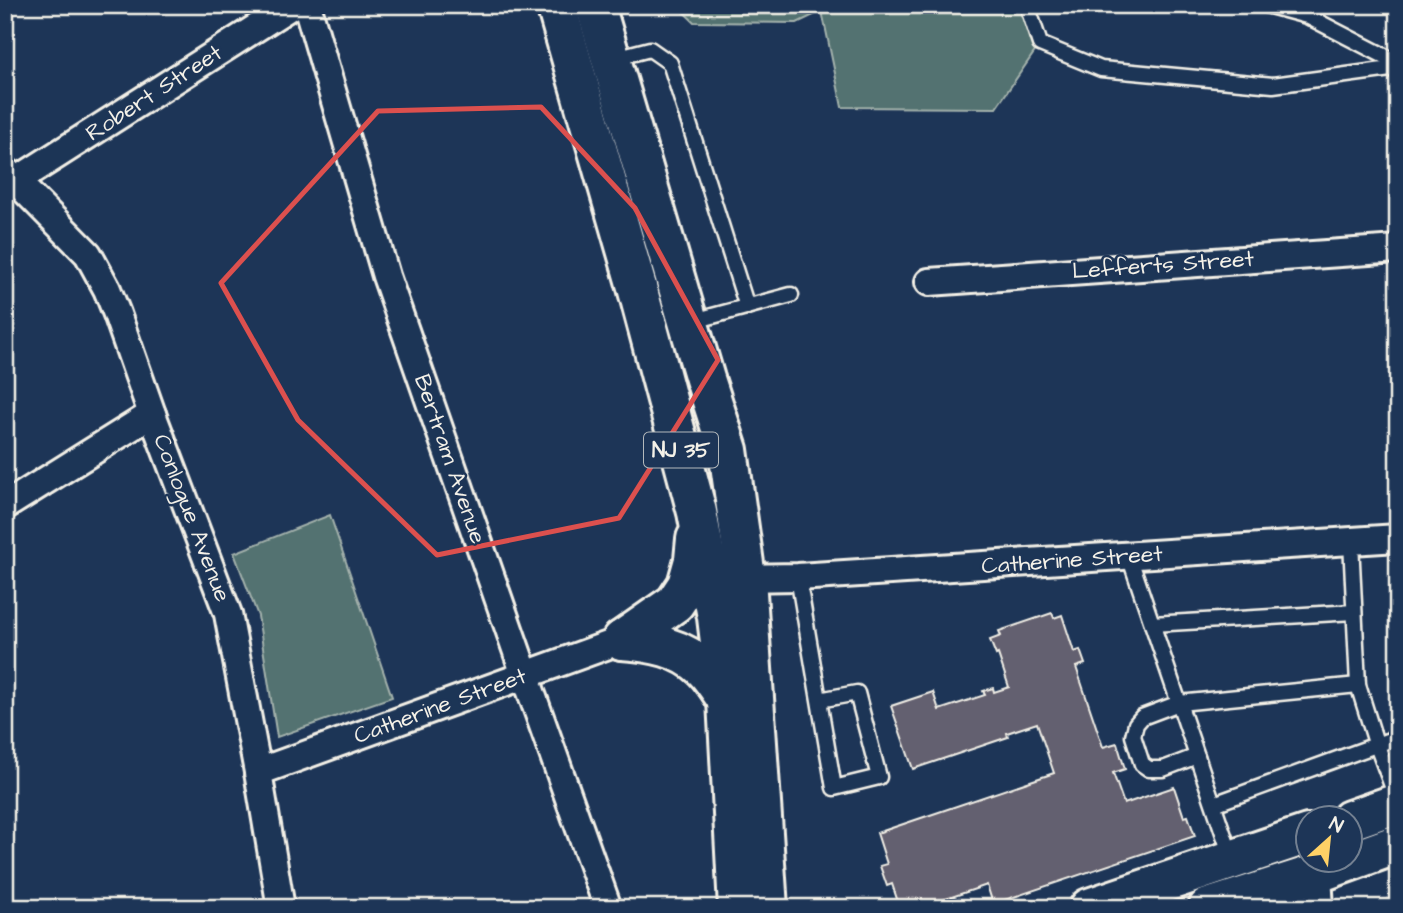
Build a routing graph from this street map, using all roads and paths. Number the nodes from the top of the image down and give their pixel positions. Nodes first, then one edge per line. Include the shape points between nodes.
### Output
1 (292, 5) edge
2 (307, 5) edge
3 (556, 5) edge
4 (595, 5) edge
5 (1027, 5) edge
6 (1265, 5) edge
7 (611, 59) junction
8 (1398, 63) edge
9 (1398, 68) edge
10 (9, 180) edge
11 (1398, 249) edge
12 (929, 282) dead end
13 (791, 295) dead end
14 (747, 307) junction
15 (688, 322) junction
16 (152, 414) junction
17 (5, 506) edge
18 (697, 512) junction
19 (1398, 538) edge
20 (1350, 542) junction
21 (1129, 556) junction
22 (798, 577) junction
23 (746, 578) junction
24 (1354, 612) junction
25 (1152, 624) junction
26 (622, 640) junction
27 (525, 675) junction
28 (1358, 685) junction
29 (727, 700) junction
30 (819, 700) junction
31 (1179, 703) junction
32 (1398, 737) edge
33 (1376, 743) junction
34 (1197, 756) junction
35 (258, 772) junction
36 (1398, 803) edge
37 (1214, 804) junction
38 (1364, 815) edge
39 (1294, 839) edge
40 (1398, 844) edge
41 (1233, 860) junction
42 (1319, 880) edge
43 (281, 908) edge
44 (608, 908) edge
45 (738, 908) edge
46 (768, 908) edge
47 (1089, 908) edge
48 (1208, 908) edge

1 - 10 street, Robert Street
2 - 27 street, Bertram Avenue via 386,276
3 - 18 main road, NJ 35
4 - 7 main road, NJ 35
5 - 9 lane via 1040,44 1101,69 1273,85
6 - 8 lane via 1307,16
7 - 14 lane via 650,49 670,63
7 - 15 main road, NJ 35
10 - 16 street, Conlogue Avenue via 88,254 107,289
11 - 12 street, Lefferts Street
13 - 14 lane
14 - 15 lane
15 - 23 main road, NJ 35 via 728,450
16 - 17 street
16 - 35 street, Conlogue Avenue via 228,614
18 - 26 main road via 695,561 687,585 675,603
18 - 29 main road, NJ 35
19 - 20 street, Catherine Street
20 - 21 street, Catherine Street
20 - 24 lane
21 - 22 street, Catherine Street
21 - 25 lane
22 - 23 street, Catherine Street
22 - 30 lane
23 - 46 main road, NJ 35
24 - 25 lane
24 - 28 lane
25 - 31 lane
26 - 27 street, Catherine Street
26 - 29 main road via 671,648 693,659
27 - 35 street, Catherine Street
27 - 44 street, Bertram Avenue
28 - 31 lane
28 - 33 lane
29 - 45 main road, NJ 35
30 - 30 lane via 834,788 879,777 857,693
31 - 34 lane
31 - 34 lane via 1142,717 1136,724 1133,736 1142,764 1163,769
32 - 33 lane
33 - 36 lane
33 - 37 lane
34 - 37 lane
35 - 43 street, Conlogue Avenue
36 - 38 main road
37 - 41 lane
39 - 41 main road
40 - 42 main road
41 - 47 main road
42 - 48 main road

